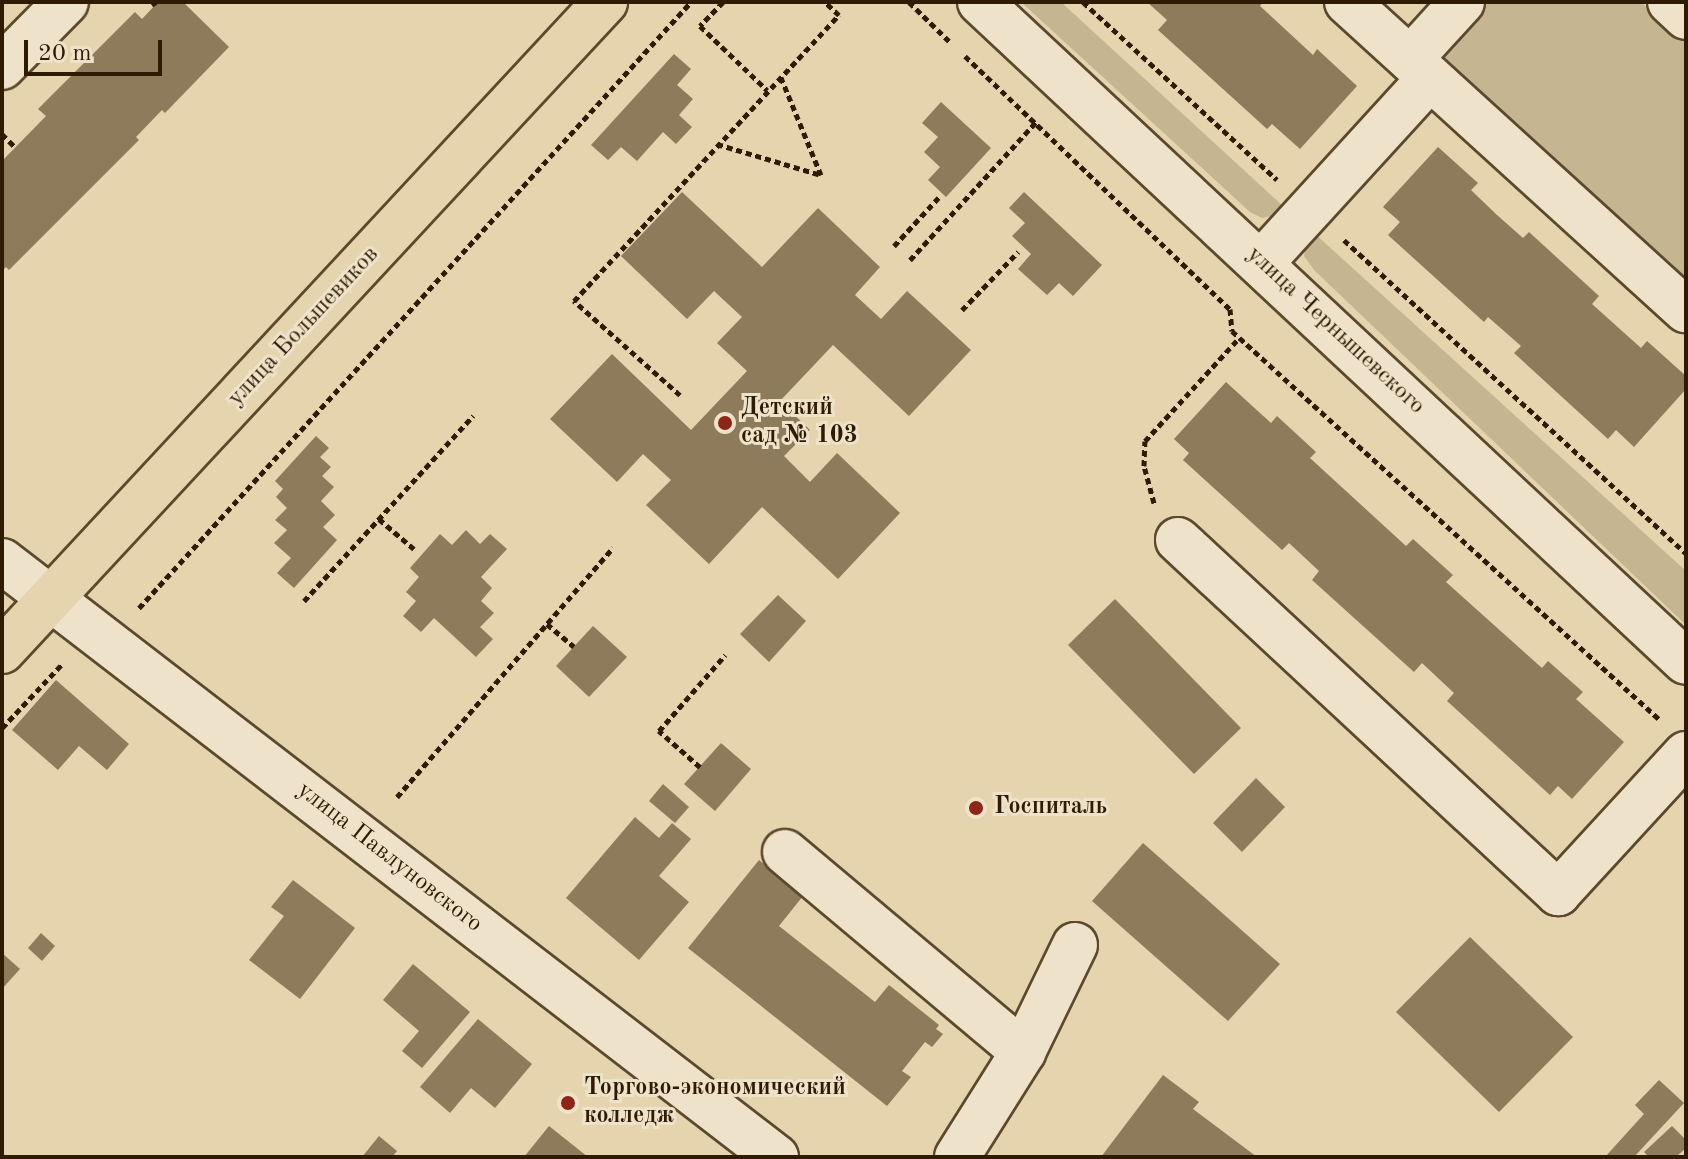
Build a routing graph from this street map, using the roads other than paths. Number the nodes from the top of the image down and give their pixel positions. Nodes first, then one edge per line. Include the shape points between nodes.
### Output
1 (66, 2) edge
2 (605, 2) edge
3 (980, 2) edge
4 (1347, 2) edge
5 (1462, 2) edge
6 (1670, 2) edge
7 (1686, 17) edge
8 (2, 67) edge
9 (1420, 68) junction
10 (1262, 262) junction
11 (1686, 310) edge
12 (1178, 540) road end
13 (2, 561) edge
14 (51, 598) junction
15 (2, 651) edge
16 (1686, 662) edge
17 (1674, 739) edge
18 (785, 852) dead end
19 (1075, 945) dead end
20 (1023, 1052) junction
21 (776, 1157) edge
22 (957, 1157) edge

1 - 8 street
2 - 14 main road, улица Большевиков
3 - 10 street, улица Чернышевского
4 - 9 street
5 - 9 street
6 - 7 street
9 - 10 street
9 - 11 street
10 - 16 street, улица Чернышевского
12 - 17 street via 1558,893
13 - 14 street, улица Павлуновского
14 - 15 main road, улица Большевиков
14 - 21 street, улица Павлуновского
18 - 20 street
19 - 20 street
20 - 22 street

